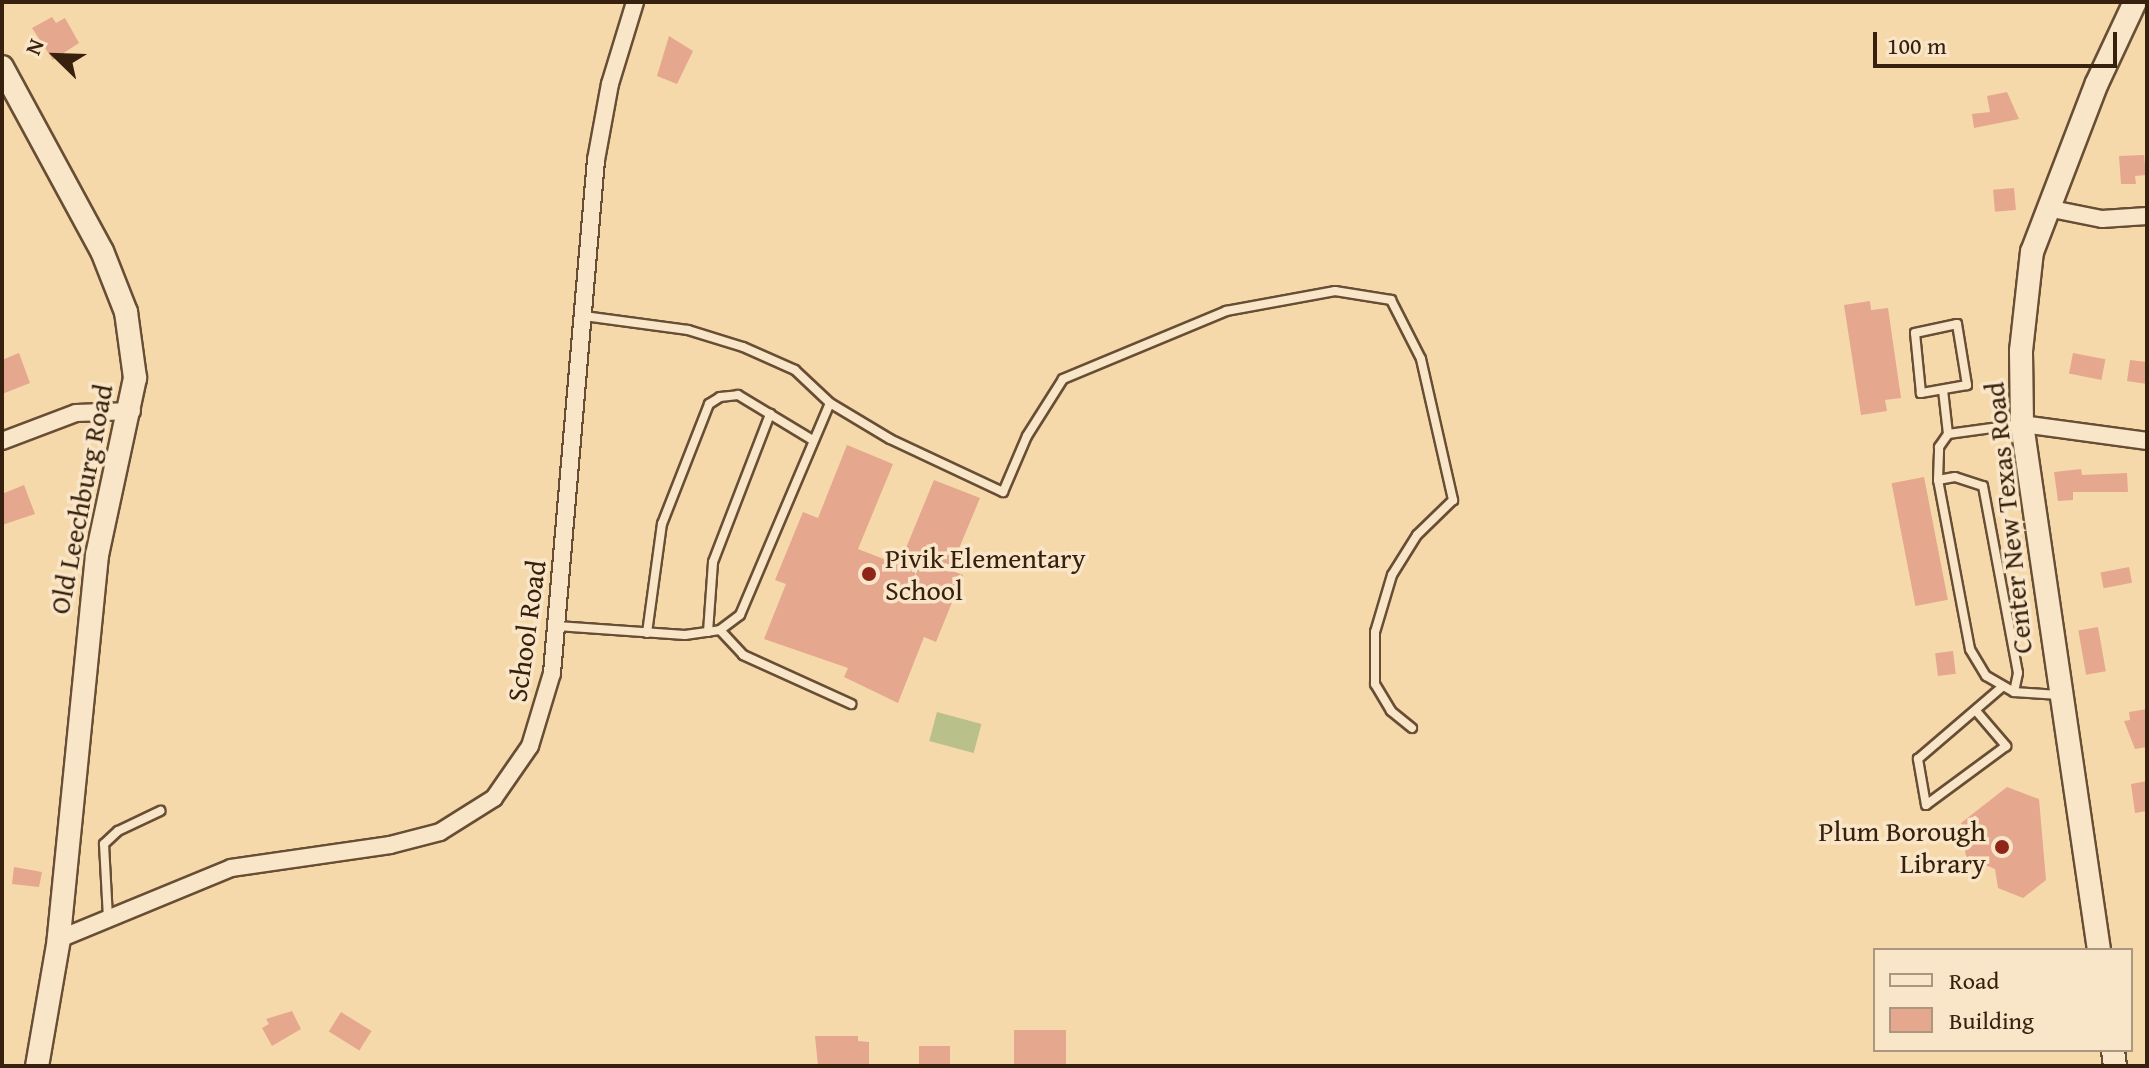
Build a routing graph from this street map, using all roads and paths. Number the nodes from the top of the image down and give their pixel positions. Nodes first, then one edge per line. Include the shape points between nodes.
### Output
1 (635, 2) edge
2 (2135, 2) edge
3 (2, 67) edge
4 (2047, 208) junction
5 (2147, 216) edge
6 (584, 316) junction
7 (1943, 390) junction
8 (830, 403) junction
9 (132, 411) junction
10 (770, 414) junction
11 (2022, 424) junction
12 (1948, 434) junction
13 (811, 439) junction
14 (2, 441) edge
15 (2147, 441) edge
16 (1938, 480) junction
17 (557, 626) junction
18 (720, 630) junction
19 (708, 632) junction
20 (647, 633) junction
21 (2002, 687) junction
22 (2014, 692) junction
23 (2059, 695) junction
24 (851, 704) dead end
25 (1977, 712) junction
26 (1412, 728) dead end
27 (160, 811) dead end
28 (108, 918) junction
29 (59, 939) junction
30 (2099, 948) edge
31 (37, 1066) edge

1 - 6 street, School Road via 610,84 596,160
2 - 4 street, Center New Texas Road
3 - 9 street, Old Leechburg Road via 102,251 126,312 134,347
4 - 5 street via 2102,219
4 - 11 street, Center New Texas Road via 2023,300
6 - 8 lane via 688,330 743,347 795,370
6 - 17 street, School Road
7 - 7 lane via 1967,385 1957,324 1915,333 1921,393
7 - 12 lane
8 - 13 lane
8 - 26 lane via 890,439 1003,492 1027,436 1063,379 1226,311 1335,291 1391,300 1421,359 1453,500 1417,535 1392,575 1375,632 1375,684 1391,711
9 - 14 street via 76,413
9 - 29 street, Old Leechburg Road via 93,582
10 - 13 lane
10 - 19 lane via 713,562
10 - 20 lane via 738,395 709,404 662,524
11 - 12 lane
11 - 15 street
11 - 23 street, Center New Texas Road
12 - 16 lane via 1939,447
13 - 18 lane via 740,615
16 - 21 lane via 1965,635 1986,676
16 - 22 lane via 1955,477 1983,486 2018,673
17 - 20 lane
17 - 28 street, School Road via 552,673 530,746 494,798 462,820 390,845 231,868
18 - 19 lane
18 - 24 lane via 743,655
19 - 20 lane
21 - 22 lane
21 - 25 lane
22 - 23 lane
23 - 30 street, Center New Texas Road
25 - 25 lane via 1918,759 1926,805 2006,746
27 - 28 lane via 118,831 104,844
28 - 29 street, School Road
29 - 31 street, Old Leechburg Road

